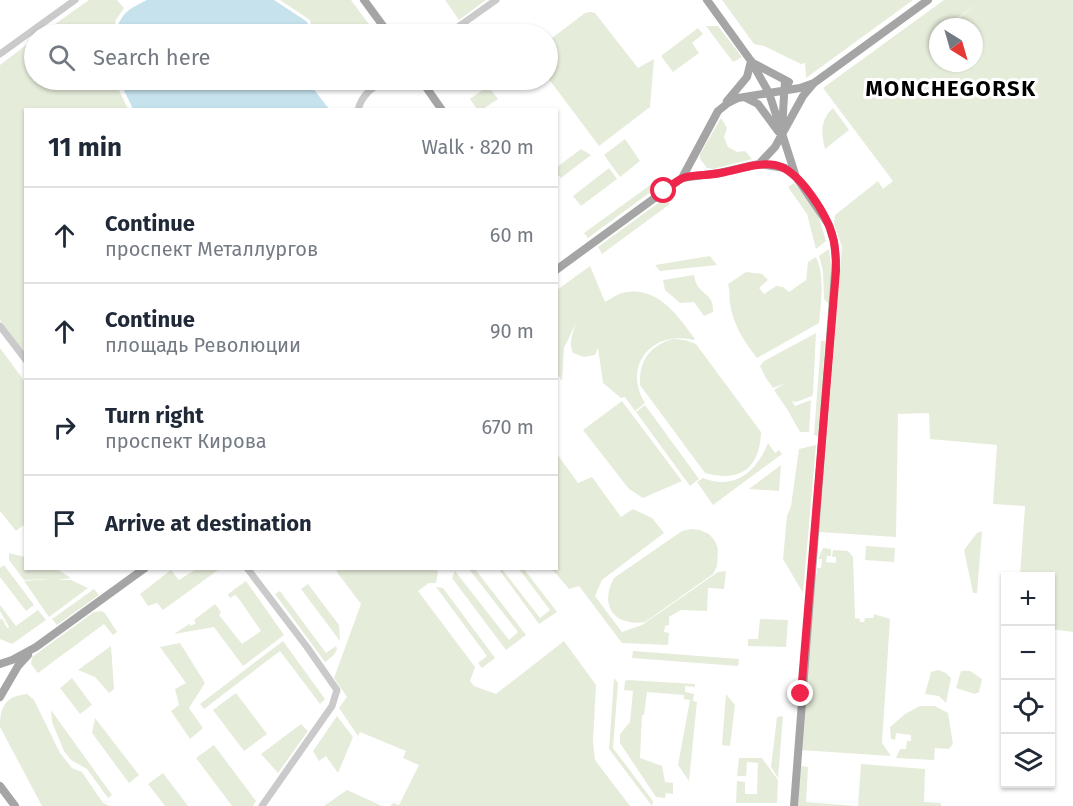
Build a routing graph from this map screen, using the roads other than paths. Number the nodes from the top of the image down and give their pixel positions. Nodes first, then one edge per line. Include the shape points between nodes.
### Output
1 (75, 0) edge
2 (364, 0) edge
3 (496, 0) edge
4 (706, 0) edge
5 (928, 0) edge
6 (42, 24) edge
7 (382, 24) edge
8 (462, 24) edge
9 (24, 37) edge
10 (0, 54) edge
11 (751, 62) junction
12 (784, 80) junction
13 (372, 90) edge
14 (428, 90) edge
15 (784, 90) junction
16 (802, 92) junction
17 (769, 93) junction
18 (744, 97) junction
19 (358, 108) edge
20 (441, 108) edge
21 (718, 111) junction
22 (782, 136) junction
23 (695, 154) junction
24 (759, 164) junction
25 (712, 175) junction
26 (796, 177) junction
27 (682, 178) junction
28 (558, 267) edge
29 (0, 326) edge
30 (24, 357) edge
31 (142, 570) edge
32 (249, 570) edge
33 (36, 647) junction
34 (0, 664) edge
35 (0, 696) edge
36 (0, 786) edge
37 (15, 806) edge
38 (262, 806) edge
39 (794, 806) edge

1 - 6 street
2 - 7 main road
3 - 8 street
4 - 11 main road
5 - 16 main road
9 - 10 street
11 - 12 main road
11 - 17 main road
11 - 21 main road via 747,77
12 - 15 main road
12 - 16 main road
13 - 19 street via 361,98
14 - 20 main road
15 - 16 main road
15 - 17 main road
15 - 22 main road
16 - 22 main road
17 - 18 main road
17 - 22 main road
18 - 21 main road via 732,100
18 - 22 main road via 758,104
21 - 23 main road
22 - 24 main road
22 - 26 main road
23 - 25 main road via 699,168
23 - 27 main road
24 - 25 main road
24 - 26 main road via 785,168
25 - 27 main road
26 - 39 main road via 829,225 836,260
27 - 28 main road
29 - 30 street
31 - 33 main road
32 - 38 street via 336,690 335,701
33 - 34 main road
33 - 35 main road via 22,660
36 - 37 main road

